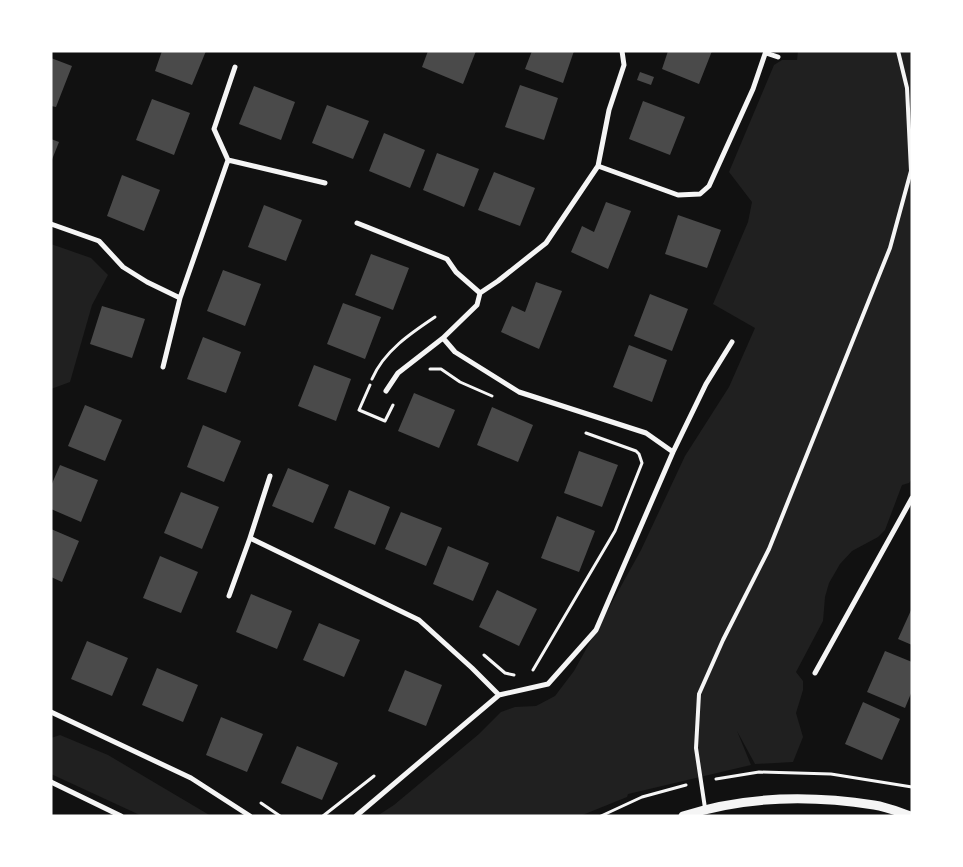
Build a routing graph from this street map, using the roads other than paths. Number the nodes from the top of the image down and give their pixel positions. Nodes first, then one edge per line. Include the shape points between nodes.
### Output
1 (622, 51) edge
2 (898, 51) edge
3 (766, 52) edge
4 (778, 57) dead end
5 (235, 67) dead end
6 (228, 160) junction
7 (598, 166) junction
8 (325, 183) dead end
9 (357, 223) dead end
10 (51, 224) edge
11 (480, 293) junction
12 (180, 298) junction
13 (443, 338) junction
14 (732, 342) dead end
15 (163, 367) dead end
16 (386, 391) dead end
17 (673, 452) junction
18 (270, 476) dead end
19 (912, 498) edge
20 (250, 538) junction
21 (229, 596) dead end
22 (815, 673) dead end
23 (499, 695) junction
24 (51, 712) edge
25 (51, 782) edge
26 (705, 808) junction
27 (120, 816) edge
28 (250, 816) edge
29 (356, 816) edge
30 (683, 816) edge
31 (911, 816) edge

1 - 7 street via 624,65 609,110
2 - 26 lane via 907,88 911,171 890,248 769,549 699,694 696,748
3 - 4 street
3 - 7 street via 753,89 709,186 700,194 678,194
5 - 6 street via 214,129
6 - 8 street
6 - 12 street
7 - 11 street via 546,243
9 - 11 street via 446,259
10 - 12 street via 99,241 123,267
11 - 13 street via 477,305
12 - 15 street
13 - 16 street via 398,373
13 - 17 street via 454,352 520,392 646,433
14 - 17 street via 706,384
17 - 23 street via 596,630 548,684
18 - 20 street
19 - 22 street
20 - 21 street
20 - 23 street via 419,620
23 - 29 street
24 - 28 street via 191,778
25 - 27 street
26 - 30 street
26 - 31 street via 753,800 819,799 876,805

